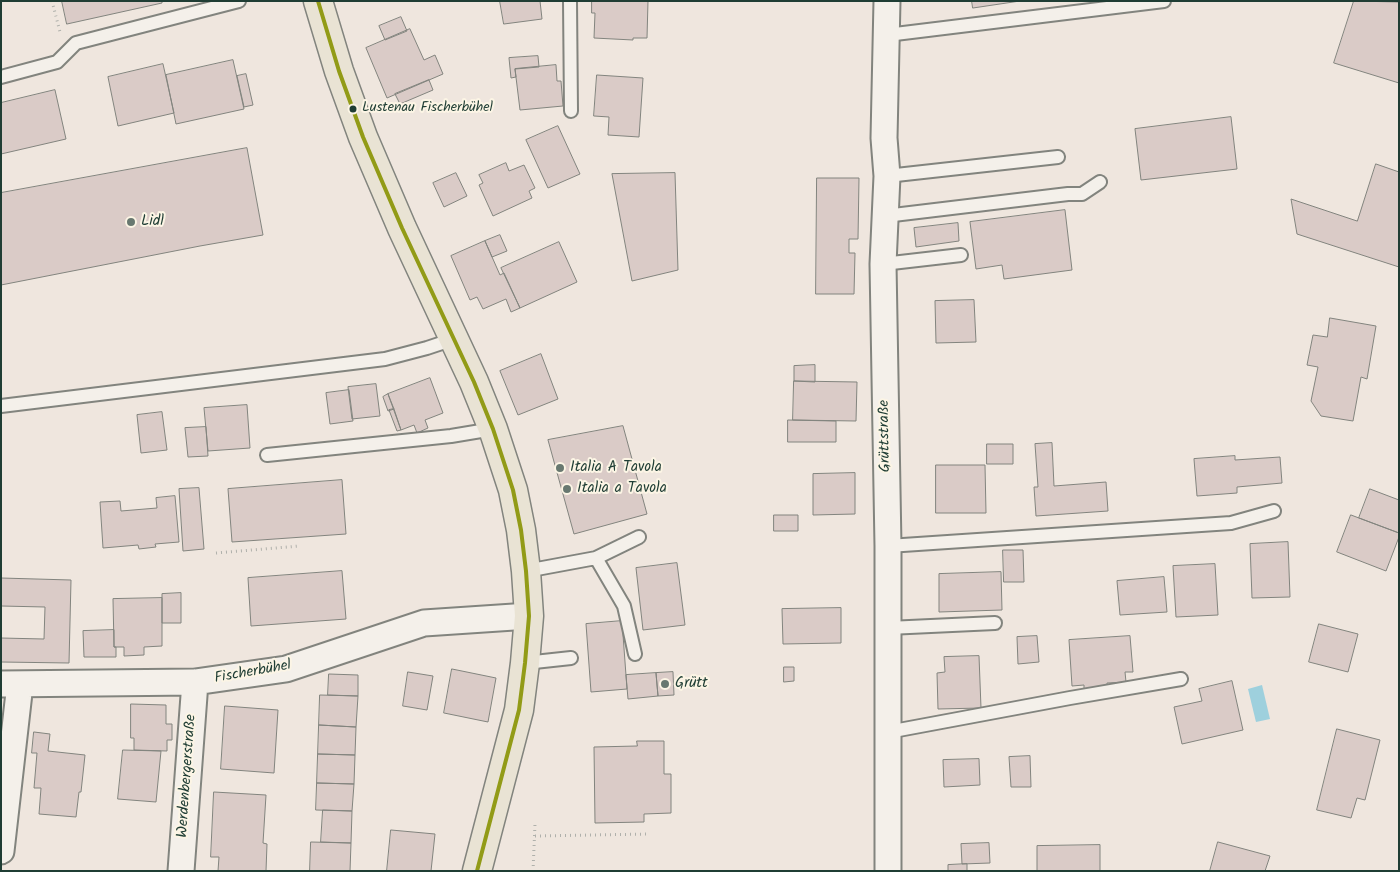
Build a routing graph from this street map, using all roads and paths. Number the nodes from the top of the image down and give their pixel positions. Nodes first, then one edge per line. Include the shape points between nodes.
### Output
1 (52, 1) edge
2 (238, 1) edge
3 (318, 1) edge
4 (570, 1) edge
5 (887, 1) edge
6 (1164, 1) edge
7 (887, 35) junction
8 (76, 43) junction
9 (1, 76) edge
10 (571, 111) dead end
11 (1058, 157) dead end
12 (886, 176) junction
13 (1100, 182) dead end
14 (885, 216) junction
15 (961, 254) dead end
16 (883, 264) junction
17 (454, 338) junction
18 (1, 406) edge
19 (493, 429) junction
20 (266, 455) dead end
21 (1274, 511) dead end
22 (638, 537) dead end
23 (300, 546) dead end
24 (888, 546) junction
25 (216, 553) dead end
26 (596, 558) junction
27 (526, 571) junction
28 (528, 616) junction
29 (995, 622) dead end
30 (888, 628) junction
31 (634, 654) dead end
32 (571, 658) dead end
33 (525, 663) junction
34 (1181, 679) dead end
35 (196, 682) junction
36 (11, 684) edge
37 (888, 732) junction
38 (535, 824) dead end
39 (650, 834) dead end
40 (535, 836) junction
41 (1, 851) edge
42 (181, 871) edge
43 (477, 871) edge
44 (532, 871) edge
45 (888, 871) edge

1 - 8 path via 60,35
2 - 8 lane
3 - 17 main road via 363,137
4 - 10 lane
5 - 7 street, Grüttstraße
6 - 7 lane
7 - 12 street, Grüttstraße
8 - 9 lane via 57,62
11 - 12 lane
12 - 14 street, Grüttstraße
13 - 14 lane via 1082,194
14 - 16 street, Grüttstraße
15 - 16 lane
16 - 24 street, Grüttstraße
17 - 18 lane via 384,359
17 - 19 main road
19 - 20 lane
19 - 27 main road via 513,490
21 - 24 lane via 1231,523
22 - 26 lane
23 - 25 path
24 - 30 street, Grüttstraße
26 - 27 lane
26 - 31 lane via 624,606
27 - 28 main road
28 - 33 main road
28 - 35 street, Fischerbühel via 424,623 286,669
29 - 30 lane
30 - 37 street, Grüttstraße
32 - 33 lane
33 - 43 main road via 519,710
34 - 37 lane
35 - 36 street, Fischerbühel
35 - 42 street, Werdenbergerstraße
36 - 41 street
37 - 45 street, Grüttstraße
38 - 40 path
39 - 40 path
40 - 44 path

